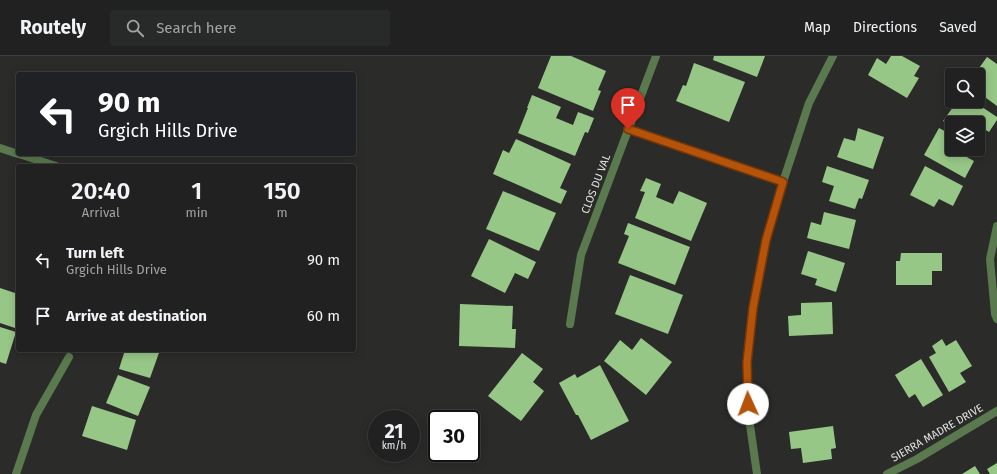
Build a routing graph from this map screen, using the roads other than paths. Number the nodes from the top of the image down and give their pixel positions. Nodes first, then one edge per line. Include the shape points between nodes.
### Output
1 (656, 56) edge
2 (833, 56) edge
3 (628, 129) junction
4 (0, 148) edge
5 (16, 153) edge
6 (25, 156) edge
7 (50, 164) edge
8 (783, 182) junction
9 (997, 226) edge
10 (997, 319) edge
11 (570, 324) dead end
12 (69, 357) dead end
13 (997, 411) edge
14 (16, 474) edge
15 (757, 474) edge
16 (887, 474) edge

1 - 3 street, CLOS DU VAL
2 - 8 street via 809,103
3 - 8 street
3 - 11 street, CLOS DU VAL via 581,256
4 - 5 street
6 - 7 street
8 - 15 street via 766,240 753,308 747,362 749,418
9 - 10 street via 990,259
12 - 14 street via 36,415
13 - 16 street, SIERRA MADRE DRIVE

